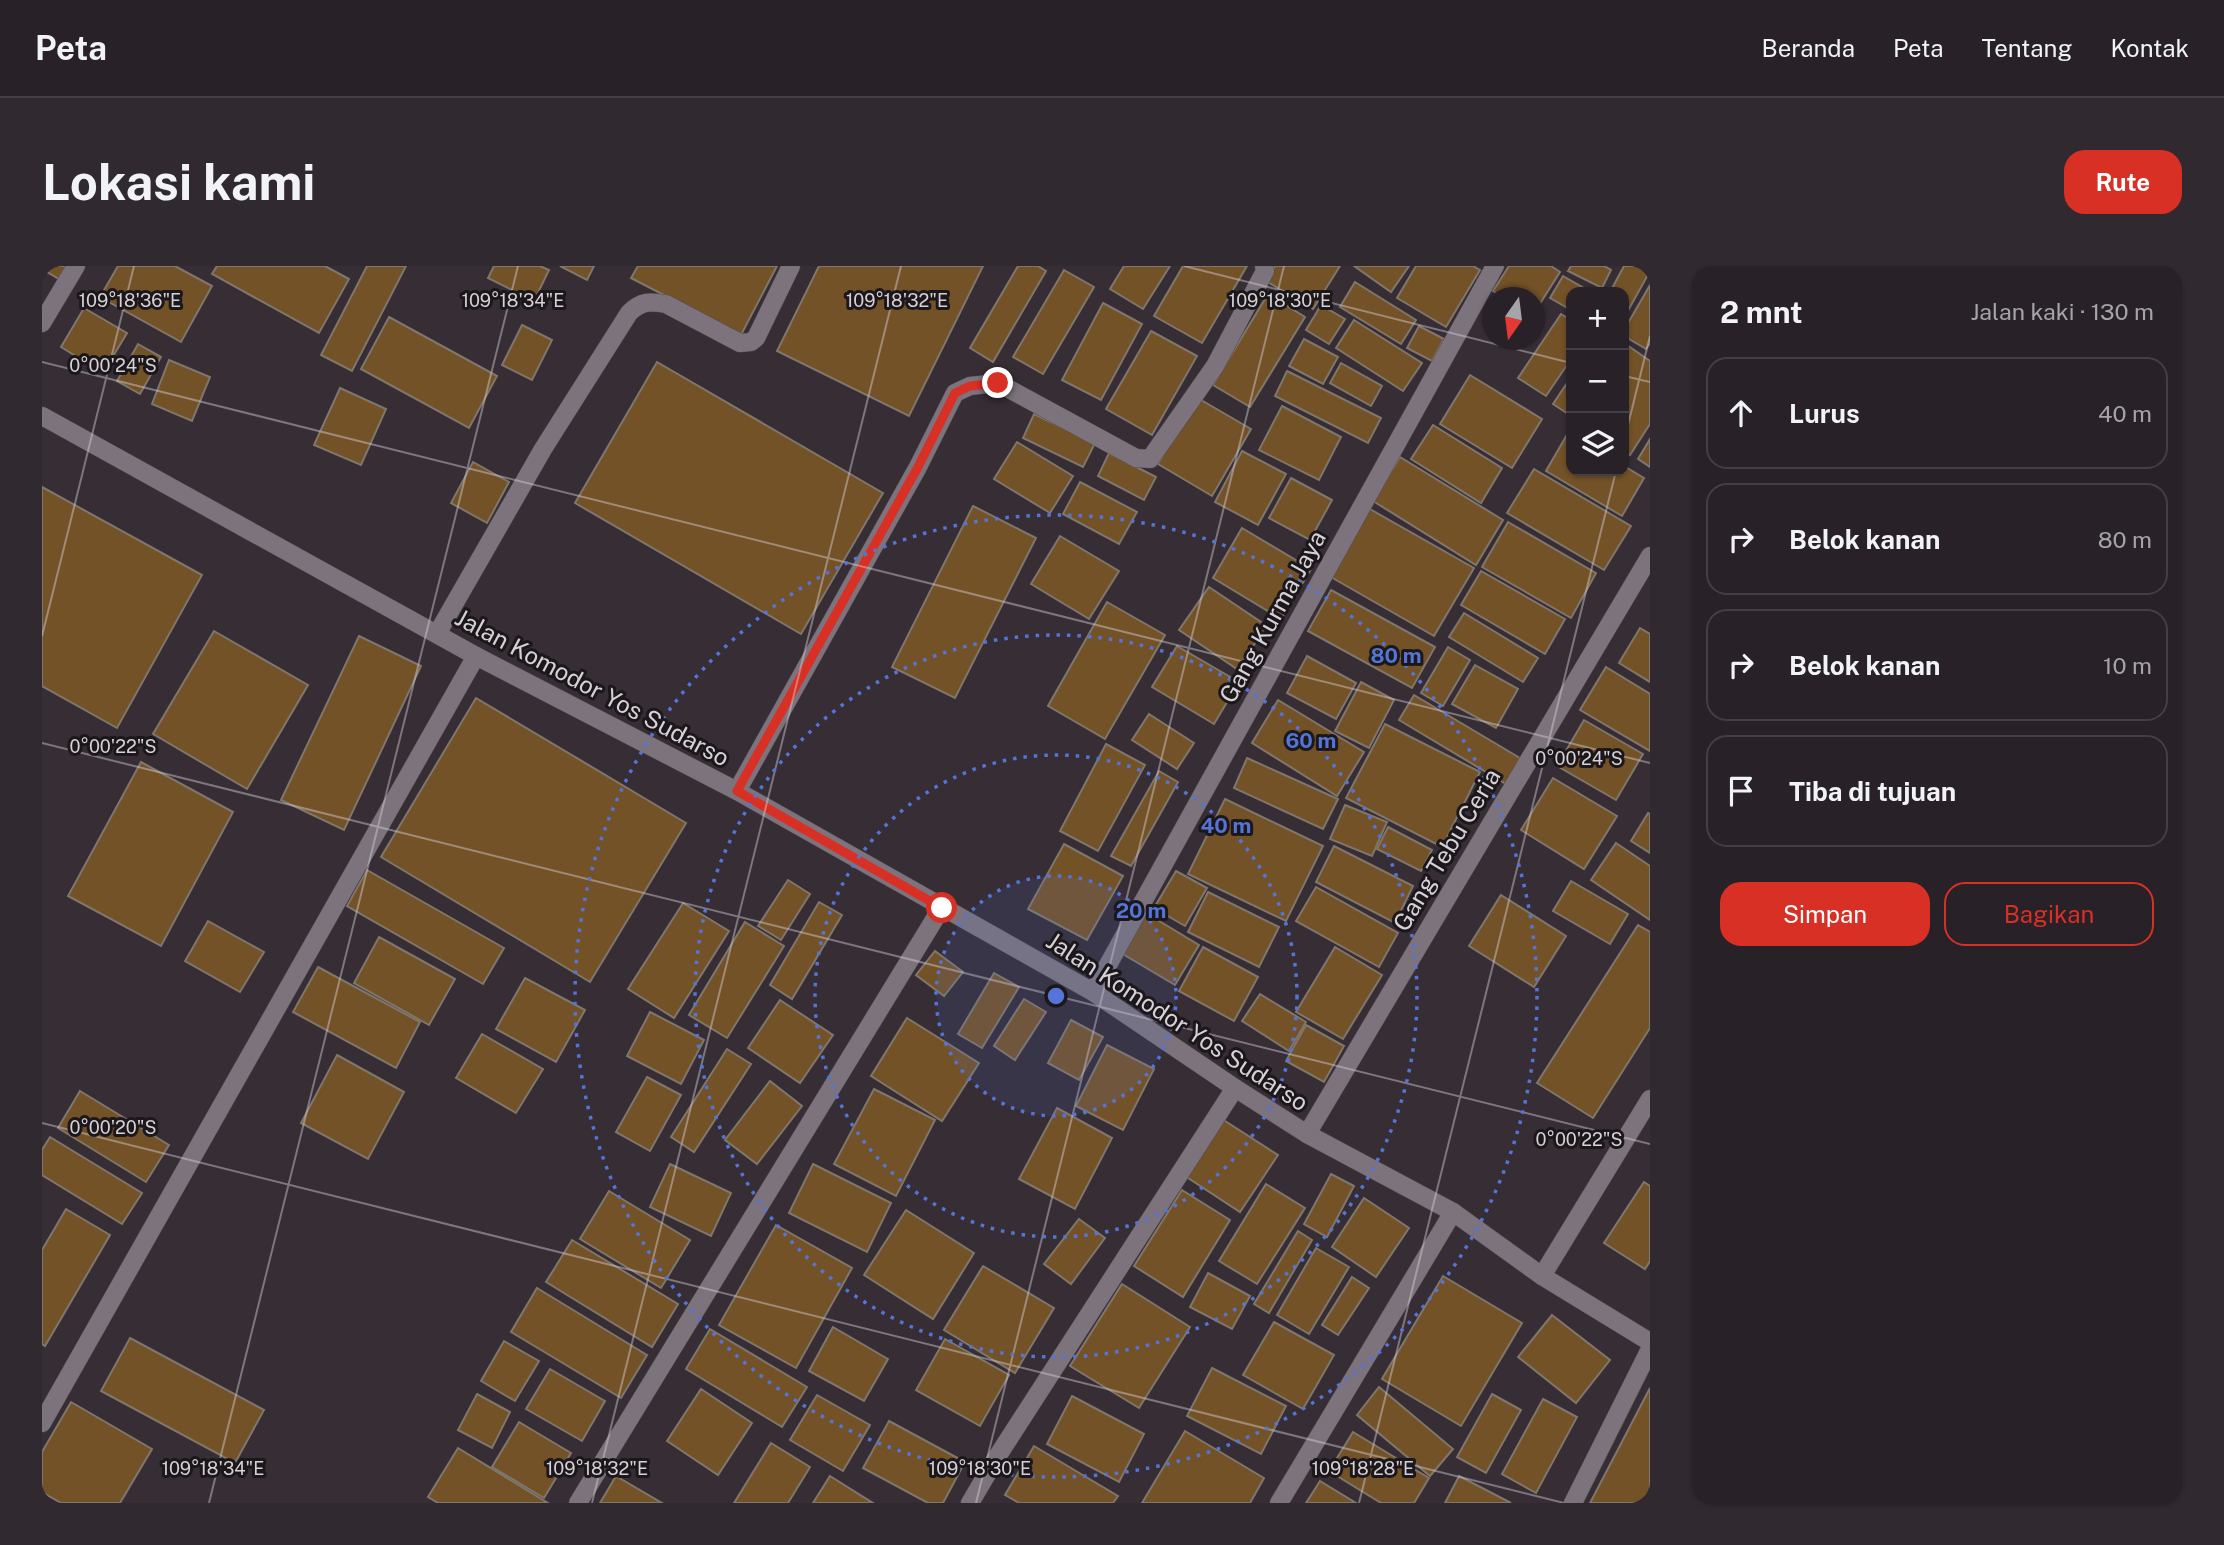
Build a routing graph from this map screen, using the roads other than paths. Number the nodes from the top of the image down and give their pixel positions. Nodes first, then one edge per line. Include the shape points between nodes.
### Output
1 (76, 266) edge
2 (791, 266) edge
3 (1495, 266) edge
4 (1266, 268) edge
5 (42, 323) edge
6 (42, 416) edge
7 (1650, 556) edge
8 (437, 634) junction
9 (476, 656) junction
10 (737, 791) junction
11 (942, 908) junction
12 (1093, 992) junction
13 (1235, 1088) junction
14 (1650, 1099) edge
15 (1307, 1133) junction
16 (1453, 1212) junction
17 (1542, 1276) junction
18 (1650, 1342) edge
19 (1650, 1349) edge
20 (42, 1423) edge
21 (578, 1503) edge
22 (970, 1503) edge
23 (1279, 1503) edge
24 (1573, 1503) edge

1 - 5 street
2 - 8 street via 751,342 740,343 666,304 637,305 629,313 543,449
3 - 12 street, Gang Kurma Jaya
4 - 10 street via 1215,366 1150,459 1136,458 998,383 955,393
6 - 8 street, Jalan Komodor Yos Sudarso
7 - 15 street, Gang Tebu Ceria
8 - 9 street, Jalan Komodor Yos Sudarso
9 - 10 street, Jalan Komodor Yos Sudarso
9 - 20 street
10 - 11 street, Jalan Komodor Yos Sudarso
11 - 12 street, Jalan Komodor Yos Sudarso
11 - 21 street
12 - 13 street, Jalan Komodor Yos Sudarso
13 - 15 street, Jalan Komodor Yos Sudarso
13 - 22 street
14 - 17 street
15 - 16 street, Jalan Komodor Yos Sudarso
16 - 17 street, Jalan Komodor Yos Sudarso
16 - 23 street
17 - 18 street, Jalan Komodor Yos Sudarso
19 - 24 street

